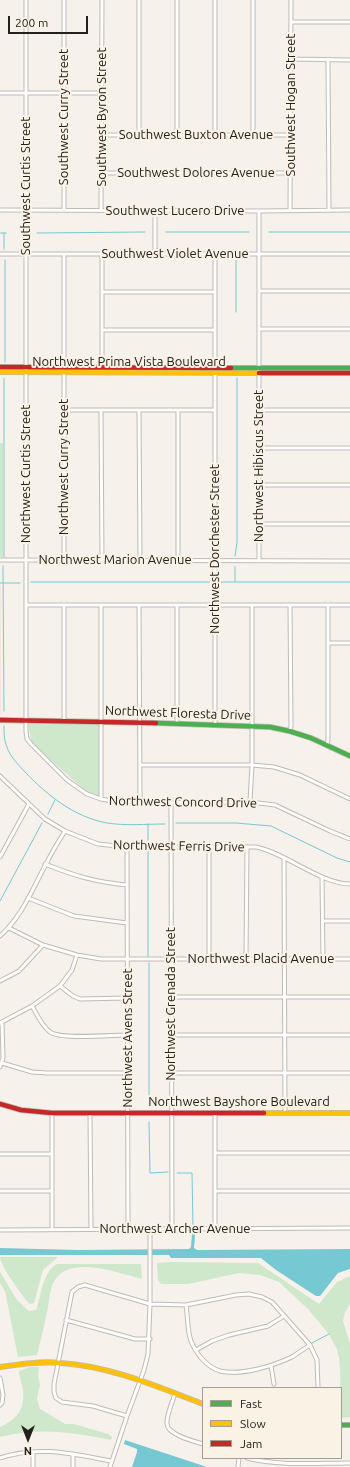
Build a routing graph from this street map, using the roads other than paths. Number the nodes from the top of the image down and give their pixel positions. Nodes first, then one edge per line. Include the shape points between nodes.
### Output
1 (26, 0) edge
2 (64, 0) edge
3 (102, 0) edge
4 (139, 0) edge
5 (177, 0) edge
6 (215, 0) edge
7 (253, 0) edge
8 (291, 0) edge
9 (291, 22) junction
10 (350, 22) edge
11 (291, 59) junction
12 (328, 60) junction
13 (350, 60) edge
14 (0, 93) edge
15 (27, 93) junction
16 (102, 93) junction
17 (64, 94) junction
18 (102, 135) junction
19 (140, 135) junction
20 (177, 135) junction
21 (215, 135) junction
22 (252, 135) junction
23 (290, 135) junction
24 (102, 173) junction
25 (290, 173) junction
26 (0, 210) edge
27 (26, 210) junction
28 (64, 210) junction
29 (101, 210) junction
30 (328, 210) junction
31 (350, 210) edge
32 (156, 211) junction
33 (259, 211) junction
34 (290, 211) junction
35 (0, 254) edge
36 (26, 254) junction
37 (64, 254) junction
38 (102, 254) junction
39 (156, 254) junction
40 (215, 254) junction
41 (350, 254) edge
42 (258, 255) junction
43 (259, 291) junction
44 (350, 291) edge
45 (102, 292) junction
46 (215, 292) junction
47 (259, 329) junction
48 (350, 329) edge
49 (102, 330) junction
50 (215, 330) junction
51 (0, 367) edge
52 (64, 367) junction
53 (213, 367) junction
54 (350, 368) edge
55 (26, 370) junction
56 (102, 370) junction
57 (259, 370) junction
58 (0, 372) edge
59 (64, 373) junction
60 (182, 373) junction
61 (215, 373) junction
62 (350, 373) edge
63 (65, 410) junction
64 (101, 410) junction
65 (139, 410) junction
66 (214, 410) junction
67 (259, 410) junction
68 (350, 410) edge
69 (178, 411) junction
70 (259, 448) junction
71 (350, 448) edge
72 (259, 485) junction
73 (350, 485) edge
74 (259, 524) junction
75 (350, 524) edge
76 (0, 560) edge
77 (27, 560) junction
78 (64, 560) junction
79 (140, 560) junction
80 (215, 560) junction
81 (259, 560) junction
82 (102, 561) junction
83 (178, 561) junction
84 (350, 561) edge
85 (26, 605) junction
86 (64, 605) junction
87 (102, 605) junction
88 (139, 605) junction
89 (177, 605) junction
90 (215, 605) junction
91 (252, 605) junction
92 (290, 605) junction
93 (328, 605) junction
94 (350, 605) edge
95 (328, 643) junction
96 (350, 643) edge
97 (0, 720) edge
98 (26, 720) junction
99 (64, 720) junction
100 (101, 722) junction
101 (140, 723) junction
102 (177, 723) junction
103 (215, 725) junction
104 (252, 726) junction
105 (289, 731) junction
106 (327, 744) junction
107 (350, 756) edge
108 (140, 765) junction
109 (252, 765) junction
110 (0, 776) edge
111 (101, 799) junction
112 (350, 799) edge
113 (250, 802) junction
114 (140, 803) junction
115 (171, 803) junction
116 (29, 804) junction
117 (65, 831) junction
118 (350, 839) edge
119 (127, 847) junction
120 (171, 847) junction
121 (209, 847) junction
122 (247, 847) junction
123 (0, 857) edge
124 (284, 858) junction
125 (45, 864) junction
126 (322, 877) junction
127 (350, 884) edge
128 (127, 885) junction
129 (28, 898) junction
130 (323, 921) junction
131 (350, 921) edge
132 (127, 923) junction
133 (10, 928) junction
134 (0, 936) edge
135 (43, 946) junction
136 (77, 955) junction
137 (209, 959) junction
138 (246, 959) junction
139 (284, 959) junction
140 (323, 959) junction
141 (350, 959) edge
142 (128, 960) junction
143 (171, 960) junction
144 (0, 981) edge
145 (60, 986) junction
146 (171, 997) junction
147 (284, 997) junction
148 (350, 997) edge
149 (127, 998) junction
150 (32, 1006) junction
151 (1, 1022) edge
152 (127, 1035) junction
153 (172, 1035) junction
154 (285, 1035) junction
155 (350, 1035) edge
156 (1, 1065) edge
157 (128, 1073) junction
158 (172, 1073) junction
159 (285, 1073) junction
160 (350, 1073) edge
161 (0, 1104) edge
162 (350, 1112) edge
163 (52, 1113) junction
164 (128, 1113) junction
165 (171, 1113) junction
166 (215, 1113) junction
167 (285, 1113) junction
168 (90, 1114) junction
169 (215, 1153) junction
170 (0, 1154) edge
171 (52, 1154) junction
172 (350, 1154) edge
173 (0, 1191) edge
174 (52, 1191) junction
175 (215, 1191) junction
176 (350, 1191) edge
177 (350, 1228) edge
178 (52, 1229) junction
179 (91, 1229) junction
180 (128, 1229) junction
181 (150, 1229) junction
182 (172, 1229) junction
183 (215, 1229) junction
184 (0, 1230) edge
185 (150, 1304) junction
186 (186, 1305) junction
187 (284, 1316) junction
188 (66, 1320) junction
189 (150, 1339) junction
190 (310, 1345) junction
191 (196, 1350) junction
192 (58, 1363) junction
193 (271, 1366) junction
194 (0, 1367) edge
195 (0, 1378) edge
196 (139, 1381) junction
197 (274, 1384) dead end
198 (318, 1387) edge
199 (175, 1394) junction
200 (202, 1404) edge
201 (0, 1405) edge
202 (127, 1416) junction
203 (202, 1444) edge
204 (33, 1452) junction
205 (73, 1454) junction
206 (0, 1458) edge
207 (250, 1459) edge
208 (111, 1461) junction
209 (350, 1463) edge
210 (33, 1467) edge
211 (73, 1467) edge
212 (110, 1467) edge

1 - 15 street, Southwest Curtis Street
2 - 17 street, Southwest Curry Street
3 - 16 street, Southwest Byron Street
4 - 19 street
5 - 20 street
6 - 21 street
7 - 22 street
8 - 9 street, Southwest Hogan Street
9 - 10 street
9 - 11 street, Southwest Hogan Street
11 - 12 street
11 - 23 street, Southwest Hogan Street
12 - 13 street
12 - 30 street
14 - 15 street
15 - 17 street
15 - 27 street, Southwest Curtis Street
16 - 17 street
16 - 18 street, Southwest Byron Street
17 - 28 street, Southwest Curry Street
18 - 19 street, Southwest Buxton Avenue
18 - 24 street, Southwest Byron Street
19 - 20 street, Southwest Buxton Avenue
20 - 21 street, Southwest Buxton Avenue
21 - 22 street, Southwest Buxton Avenue
22 - 23 street, Southwest Buxton Avenue
23 - 25 street, Southwest Hogan Street
24 - 25 street, Southwest Dolores Avenue
24 - 29 street, Southwest Byron Street
25 - 34 street, Southwest Hogan Street
26 - 27 street, Southwest Lucero Drive
27 - 28 street, Southwest Lucero Drive
27 - 36 street, Southwest Curtis Street
28 - 29 street, Southwest Lucero Drive
29 - 32 street, Southwest Lucero Drive
30 - 31 street, Southwest Lucero Drive
30 - 34 street, Southwest Lucero Drive
32 - 33 street, Southwest Lucero Drive
32 - 39 street
33 - 34 street, Southwest Lucero Drive
33 - 42 street, Northwest Hibiscus Street
35 - 36 street, Southwest Violet Avenue
36 - 37 street, Southwest Violet Avenue
36 - 55 street, Southwest Curtis Street
37 - 38 street, Southwest Violet Avenue
37 - 52 street
38 - 39 street, Southwest Violet Avenue
38 - 45 street
39 - 40 street, Southwest Violet Avenue
40 - 42 street, Southwest Violet Avenue
40 - 46 street
41 - 42 street, Southwest Violet Avenue
42 - 43 street, Northwest Hibiscus Street
43 - 44 street
43 - 47 street, Northwest Hibiscus Street
45 - 46 street
45 - 49 street
46 - 50 street
47 - 48 street
47 - 57 street, Northwest Hibiscus Street
49 - 50 street
49 - 56 street
50 - 53 street
51 - 55 main road, Northwest Prima Vista Boulevard
52 - 55 main road, Northwest Prima Vista Boulevard
52 - 56 main road, Northwest Prima Vista Boulevard
53 - 56 main road, Northwest Prima Vista Boulevard
53 - 57 main road, Northwest Prima Vista Boulevard
53 - 60 main road via 209,370 186,370
54 - 57 main road
55 - 58 main road, Northwest Prima Vista Boulevard
55 - 59 main road, Northwest Prima Vista Boulevard
55 - 77 street, Northwest Curtis Street
56 - 59 main road, Northwest Prima Vista Boulevard
56 - 60 main road, Northwest Prima Vista Boulevard
57 - 61 main road, Northwest Prima Vista Boulevard
57 - 62 main road
57 - 67 street, Northwest Hibiscus Street
59 - 63 street, Northwest Curry Street
60 - 61 main road, Northwest Prima Vista Boulevard
61 - 66 street, Northwest Dorchester Street
63 - 64 street
63 - 78 street, Northwest Curry Street
64 - 65 street
64 - 82 street
65 - 69 street
65 - 79 street
66 - 69 street
66 - 80 street, Northwest Dorchester Street
67 - 68 street
67 - 70 street, Northwest Hibiscus Street
69 - 83 street
70 - 71 street
70 - 72 street, Northwest Hibiscus Street
72 - 73 street
72 - 74 street, Northwest Hibiscus Street
74 - 75 street
74 - 81 street, Northwest Hibiscus Street
76 - 77 street, Northwest Marion Avenue
77 - 78 street, Northwest Marion Avenue
77 - 85 street, Northwest Curtis Street
78 - 82 street, Northwest Marion Avenue
79 - 82 street, Northwest Marion Avenue
79 - 83 street, Northwest Marion Avenue
80 - 81 street, Northwest Marion Avenue
80 - 83 street, Northwest Marion Avenue
80 - 90 street, Northwest Dorchester Street
81 - 84 street, Northwest Marion Avenue
85 - 86 street
85 - 98 street, Northwest Curtis Street
86 - 87 street
86 - 99 street
87 - 88 street
87 - 100 street
88 - 89 street
88 - 101 street
89 - 90 street
89 - 102 street
90 - 91 street
90 - 103 street, Northwest Dorchester Street
91 - 92 street
91 - 104 street
92 - 93 street
92 - 105 street
93 - 94 street
93 - 95 street
95 - 96 street
95 - 106 street
97 - 98 main road, Northwest Floresta Drive
98 - 99 main road, Northwest Floresta Drive
98 - 111 street, Northwest Concord Drive via 27,739 38,752 67,780
99 - 100 main road, Northwest Floresta Drive
100 - 101 main road, Northwest Floresta Drive
100 - 111 street
101 - 102 main road, Northwest Floresta Drive
101 - 108 street
102 - 103 main road, Northwest Floresta Drive
103 - 104 main road, Northwest Floresta Drive
104 - 105 main road, Northwest Floresta Drive
104 - 109 street
105 - 106 main road, Northwest Floresta Drive
106 - 107 main road, Northwest Floresta Drive
108 - 109 street
108 - 114 street
109 - 112 street via 288,771
109 - 113 street
110 - 116 street, Northwest Ferris Drive
111 - 114 street, Northwest Concord Drive
113 - 115 street, Northwest Concord Drive
113 - 118 street, Northwest Concord Drive via 276,805
114 - 115 street, Northwest Concord Drive
115 - 120 street, Northwest Grenada Street
116 - 117 street, Northwest Ferris Drive via 45,819
116 - 123 street
117 - 119 street, Northwest Ferris Drive via 98,844
117 - 125 street
119 - 120 street, Northwest Ferris Drive
119 - 128 street, Northwest Avens Street
120 - 121 street, Northwest Ferris Drive
120 - 143 street, Northwest Grenada Street
121 - 122 street, Northwest Ferris Drive
121 - 137 street
122 - 124 street, Northwest Ferris Drive via 264,849
122 - 138 street
124 - 126 street, Northwest Ferris Drive
124 - 139 street
125 - 128 street via 91,881
125 - 129 street
126 - 127 street, Northwest Ferris Drive
126 - 130 street
128 - 132 street, Northwest Avens Street
129 - 132 street via 74,916
129 - 133 street
130 - 131 street
130 - 140 street
132 - 142 street, Northwest Avens Street
133 - 134 street
133 - 135 street, Northwest Placid Avenue
135 - 136 street, Northwest Placid Avenue
135 - 144 street via 19,971
136 - 142 street, Northwest Placid Avenue
136 - 145 street via 72,970
137 - 138 street, Northwest Placid Avenue
137 - 143 street, Northwest Placid Avenue
138 - 139 street, Northwest Placid Avenue
139 - 140 street, Northwest Placid Avenue
139 - 147 street
140 - 141 street, Northwest Placid Avenue
142 - 143 street, Northwest Placid Avenue
142 - 149 street, Northwest Avens Street
143 - 146 street, Northwest Grenada Street
145 - 149 street via 80,999
145 - 150 street
146 - 147 street
146 - 153 street, Northwest Grenada Street
147 - 148 street
147 - 154 street
149 - 152 street, Northwest Avens Street
150 - 151 street
150 - 152 street via 46,1028 56,1035
151 - 156 street
152 - 157 street, Northwest Avens Street
153 - 154 street
153 - 158 street, Northwest Grenada Street
154 - 155 street
154 - 159 street
156 - 157 street via 46,1073
157 - 164 street, Northwest Avens Street
158 - 159 street
158 - 165 street, Northwest Grenada Street
159 - 160 street
159 - 167 street
161 - 163 main road, Northwest Bayshore Boulevard via 21,1110
162 - 167 main road, Northwest Bayshore Boulevard
163 - 168 main road, Northwest Bayshore Boulevard
163 - 171 street
164 - 165 main road, Northwest Bayshore Boulevard
164 - 168 main road, Northwest Bayshore Boulevard
164 - 180 street, Northwest Avens Street
165 - 166 main road, Northwest Bayshore Boulevard
165 - 182 street, Northwest Grenada Street
166 - 167 main road, Northwest Bayshore Boulevard
166 - 169 street
168 - 179 street
169 - 172 street
169 - 175 street
170 - 171 street
171 - 174 street
173 - 174 street
174 - 178 street
175 - 176 street
175 - 183 street
177 - 183 street, Northwest Archer Avenue
178 - 179 street, Northwest Archer Avenue
178 - 184 street, Northwest Archer Avenue
179 - 180 street, Northwest Archer Avenue
180 - 181 street, Northwest Archer Avenue
181 - 182 street, Northwest Archer Avenue
181 - 185 street
182 - 183 street, Northwest Archer Avenue
185 - 186 street
185 - 188 street via 84,1285 72,1292
185 - 189 street
186 - 187 street via 249,1294 262,1296 272,1302
186 - 191 street via 191,1340
187 - 190 street
187 - 191 street via 268,1326 229,1335
188 - 189 street via 135,1339
188 - 192 street
189 - 196 street via 144,1370
190 - 193 street via 292,1357
190 - 198 street via 317,1360
191 - 193 street via 207,1364 220,1370 235,1372
192 - 194 main road
192 - 196 main road via 102,1369
192 - 202 street via 54,1384 56,1398 62,1402 93,1406
193 - 197 street
195 - 201 street via 3,1395
196 - 199 main road
196 - 202 street
199 - 200 main road
199 - 203 street via 168,1428 172,1433
202 - 208 street
204 - 205 street
204 - 206 street
204 - 210 street
205 - 208 street
205 - 211 street
207 - 209 street
208 - 212 street

